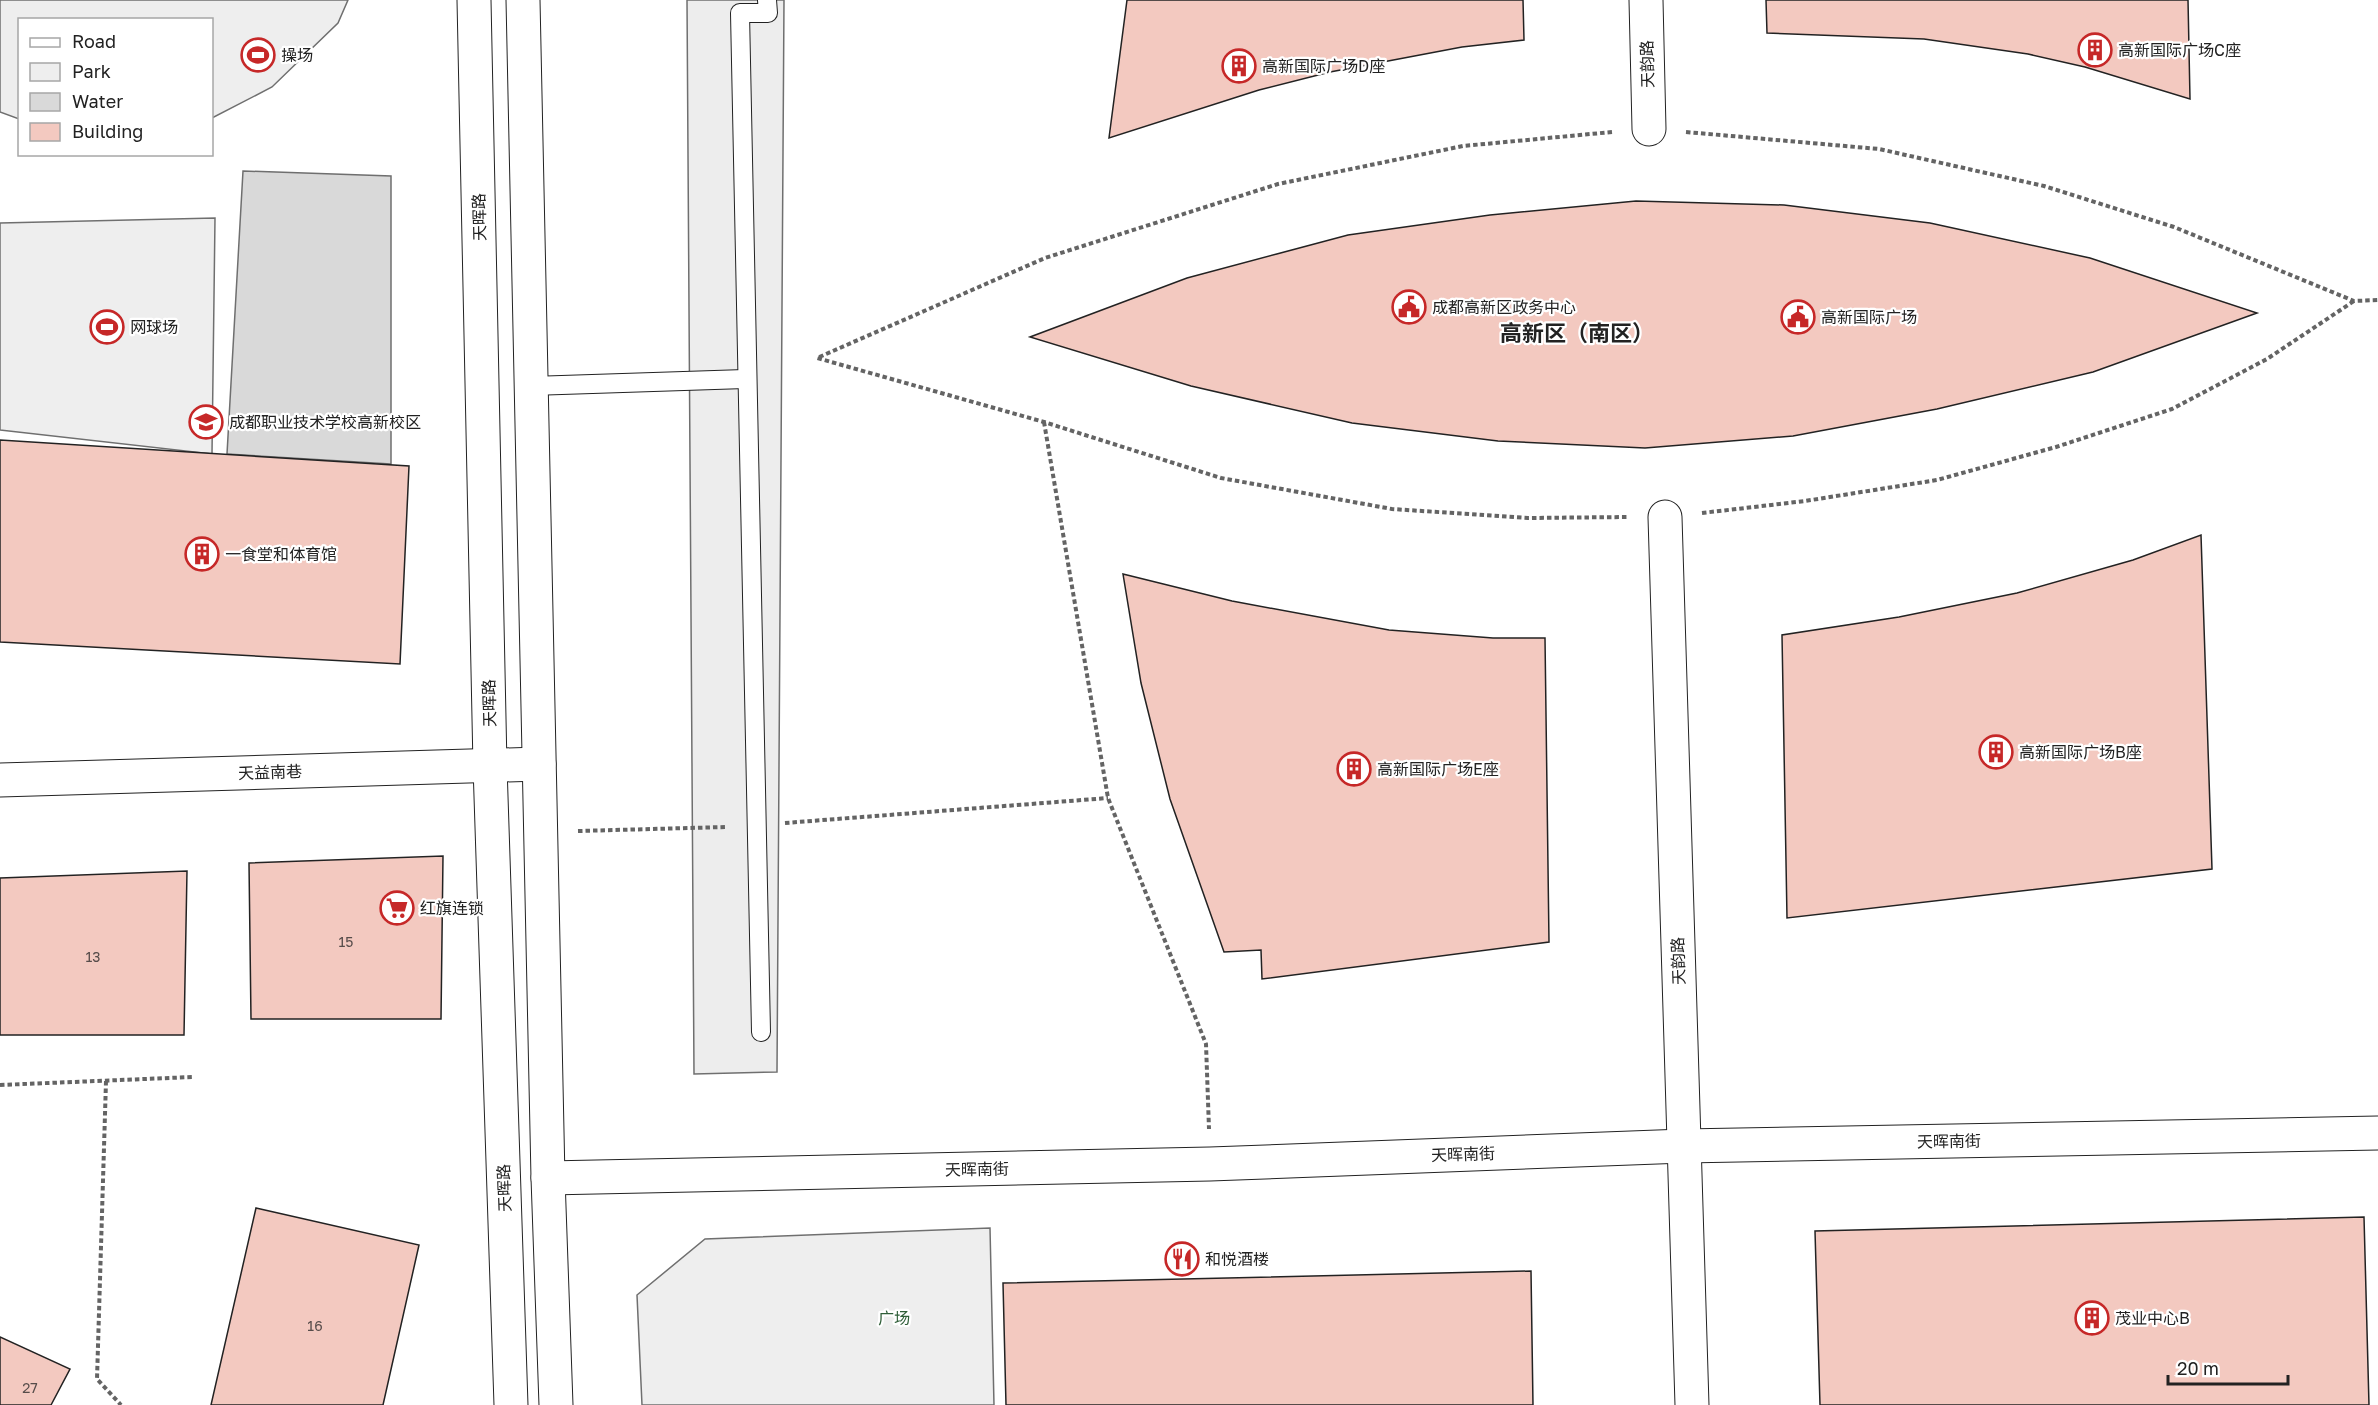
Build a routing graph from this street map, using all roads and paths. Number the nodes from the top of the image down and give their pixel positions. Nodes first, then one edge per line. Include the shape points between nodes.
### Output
1 (474, 0) edge
2 (524, 0) edge
3 (767, 0) edge
4 (1646, 0) edge
5 (1649, 129) junction
6 (2378, 300) edge
7 (2354, 301) junction
8 (745, 379) junction
9 (531, 386) junction
10 (1044, 422) junction
11 (1665, 517) junction
12 (539, 764) junction
13 (490, 766) junction
14 (0, 780) edge
15 (1108, 798) junction
16 (755, 826) junction
17 (541, 832) junction
18 (761, 1032) dead end
19 (192, 1077) dead end
20 (106, 1081) junction
21 (0, 1085) edge
22 (2378, 1133) edge
23 (1684, 1146) junction
24 (1210, 1164) junction
25 (548, 1178) junction
26 (121, 1405) edge
27 (511, 1405) edge
28 (556, 1405) edge
29 (1692, 1405) edge

1 - 13 street, 天晖路
2 - 9 street
3 - 8 lane via 768,13 740,13
4 - 5 street, 天韵路
5 - 7 path via 1879,149 2044,186 2174,227
5 - 10 path via 1464,146 1278,184 1045,258 817,358
6 - 7 path
7 - 11 path via 2266,359 2172,409 2056,447 1937,480 1805,501
8 - 9 lane
8 - 16 lane
9 - 12 street
10 - 11 path via 1221,478 1392,509 1528,518
10 - 15 path
11 - 23 street, 天韵路
12 - 13 street, 天益南巷
12 - 17 street
13 - 14 street, 天益南巷
13 - 27 street, 天晖路
15 - 16 path
15 - 24 path via 1206,1044
16 - 17 path
16 - 18 lane
17 - 25 street
19 - 20 path
20 - 21 path
20 - 26 path via 97,1379
22 - 23 street, 天晖南街
23 - 24 street, 天晖南街
23 - 29 street, 天韵路
24 - 25 street, 天晖南街
25 - 28 street

